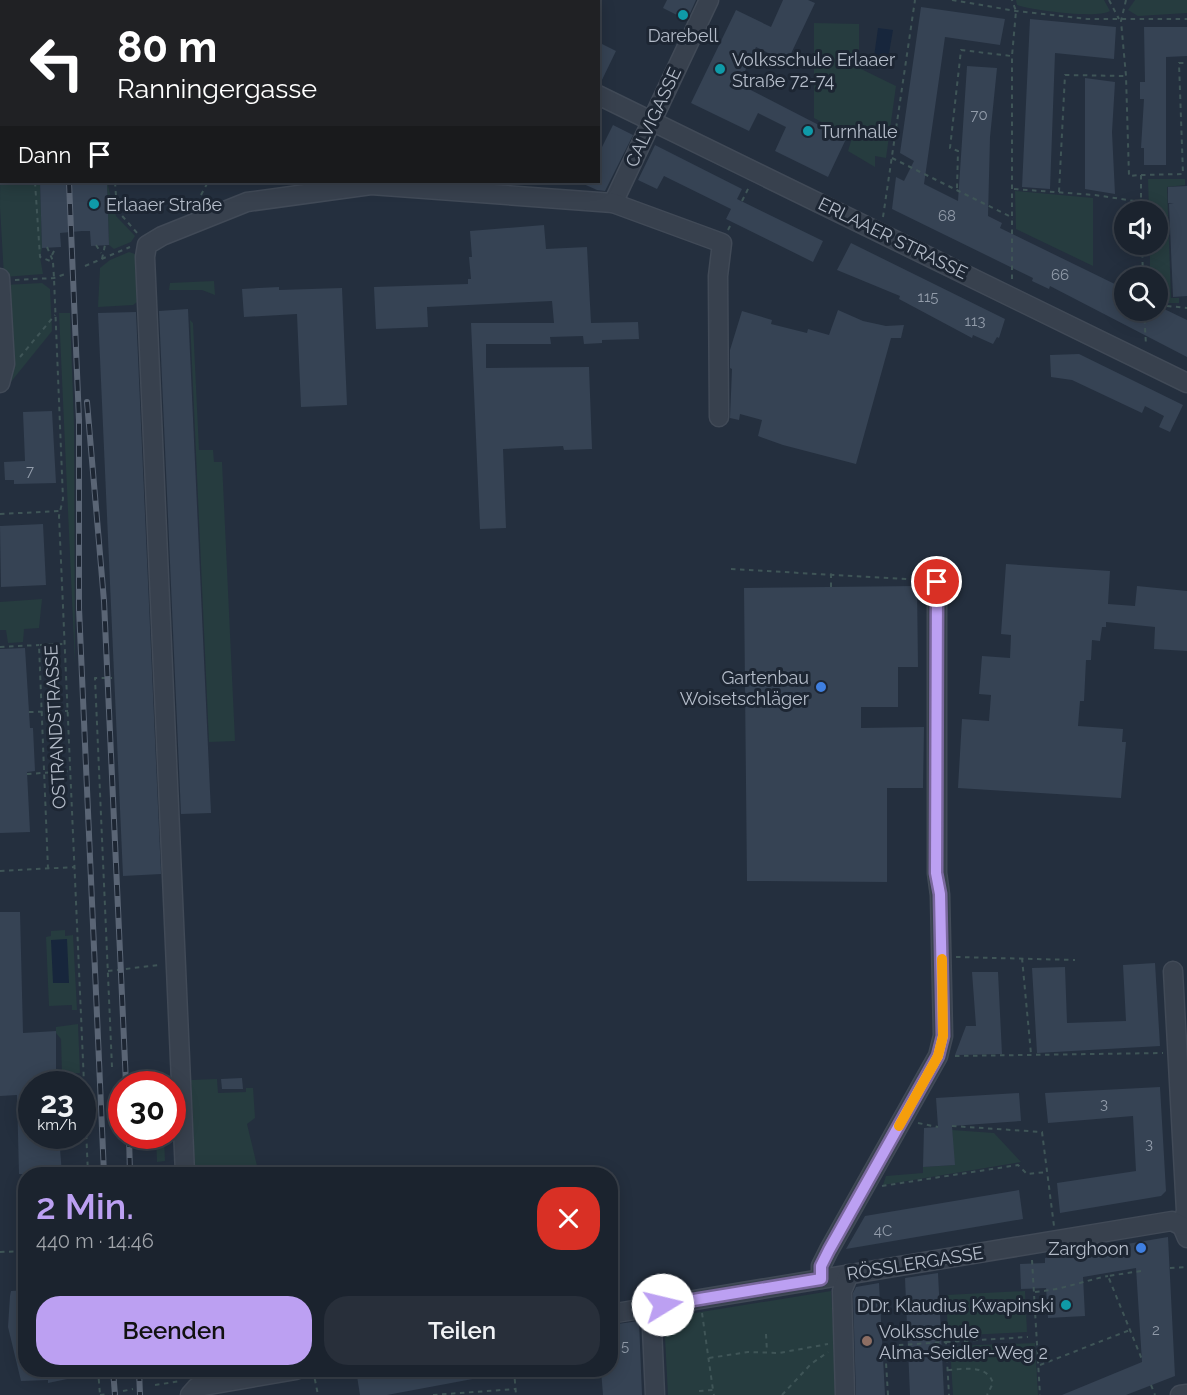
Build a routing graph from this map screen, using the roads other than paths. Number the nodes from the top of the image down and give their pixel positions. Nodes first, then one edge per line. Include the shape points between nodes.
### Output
1 (709, 0) edge
2 (600, 95) edge
3 (651, 120) junction
4 (613, 203) junction
5 (0, 279) edge
6 (1, 380) edge
7 (1187, 383) edge
8 (719, 417) dead end
9 (937, 582) road end
10 (1173, 971) dead end
11 (185, 1167) edge
12 (1185, 1232) edge
13 (849, 1274) junction
14 (821, 1279) junction
15 (651, 1306) junction
16 (618, 1312) edge
17 (251, 1377) edge
18 (193, 1386) edge
19 (1187, 1394) edge
20 (655, 1395) edge
21 (845, 1395) edge
22 (1180, 1395) edge

1 - 3 street, CALVIGASSE
2 - 3 street, ERLAAER STRASSE
3 - 4 street, CALVIGASSE
3 - 7 street, ERLAAER STRASSE
4 - 8 street via 722,243 718,276
4 - 11 street via 360,185 247,202 142,246
5 - 6 street via 4,357
9 - 14 street via 936,873 940,894 943,1036 938,1056 821,1266
10 - 12 street
12 - 13 street, RÖSSLERGASSE via 1172,1221
13 - 14 street, RÖSSLERGASSE
13 - 21 street via 842,1291
14 - 15 street, RÖSSLERGASSE
15 - 16 street, RÖSSLERGASSE
15 - 20 street
17 - 18 street
19 - 22 street

